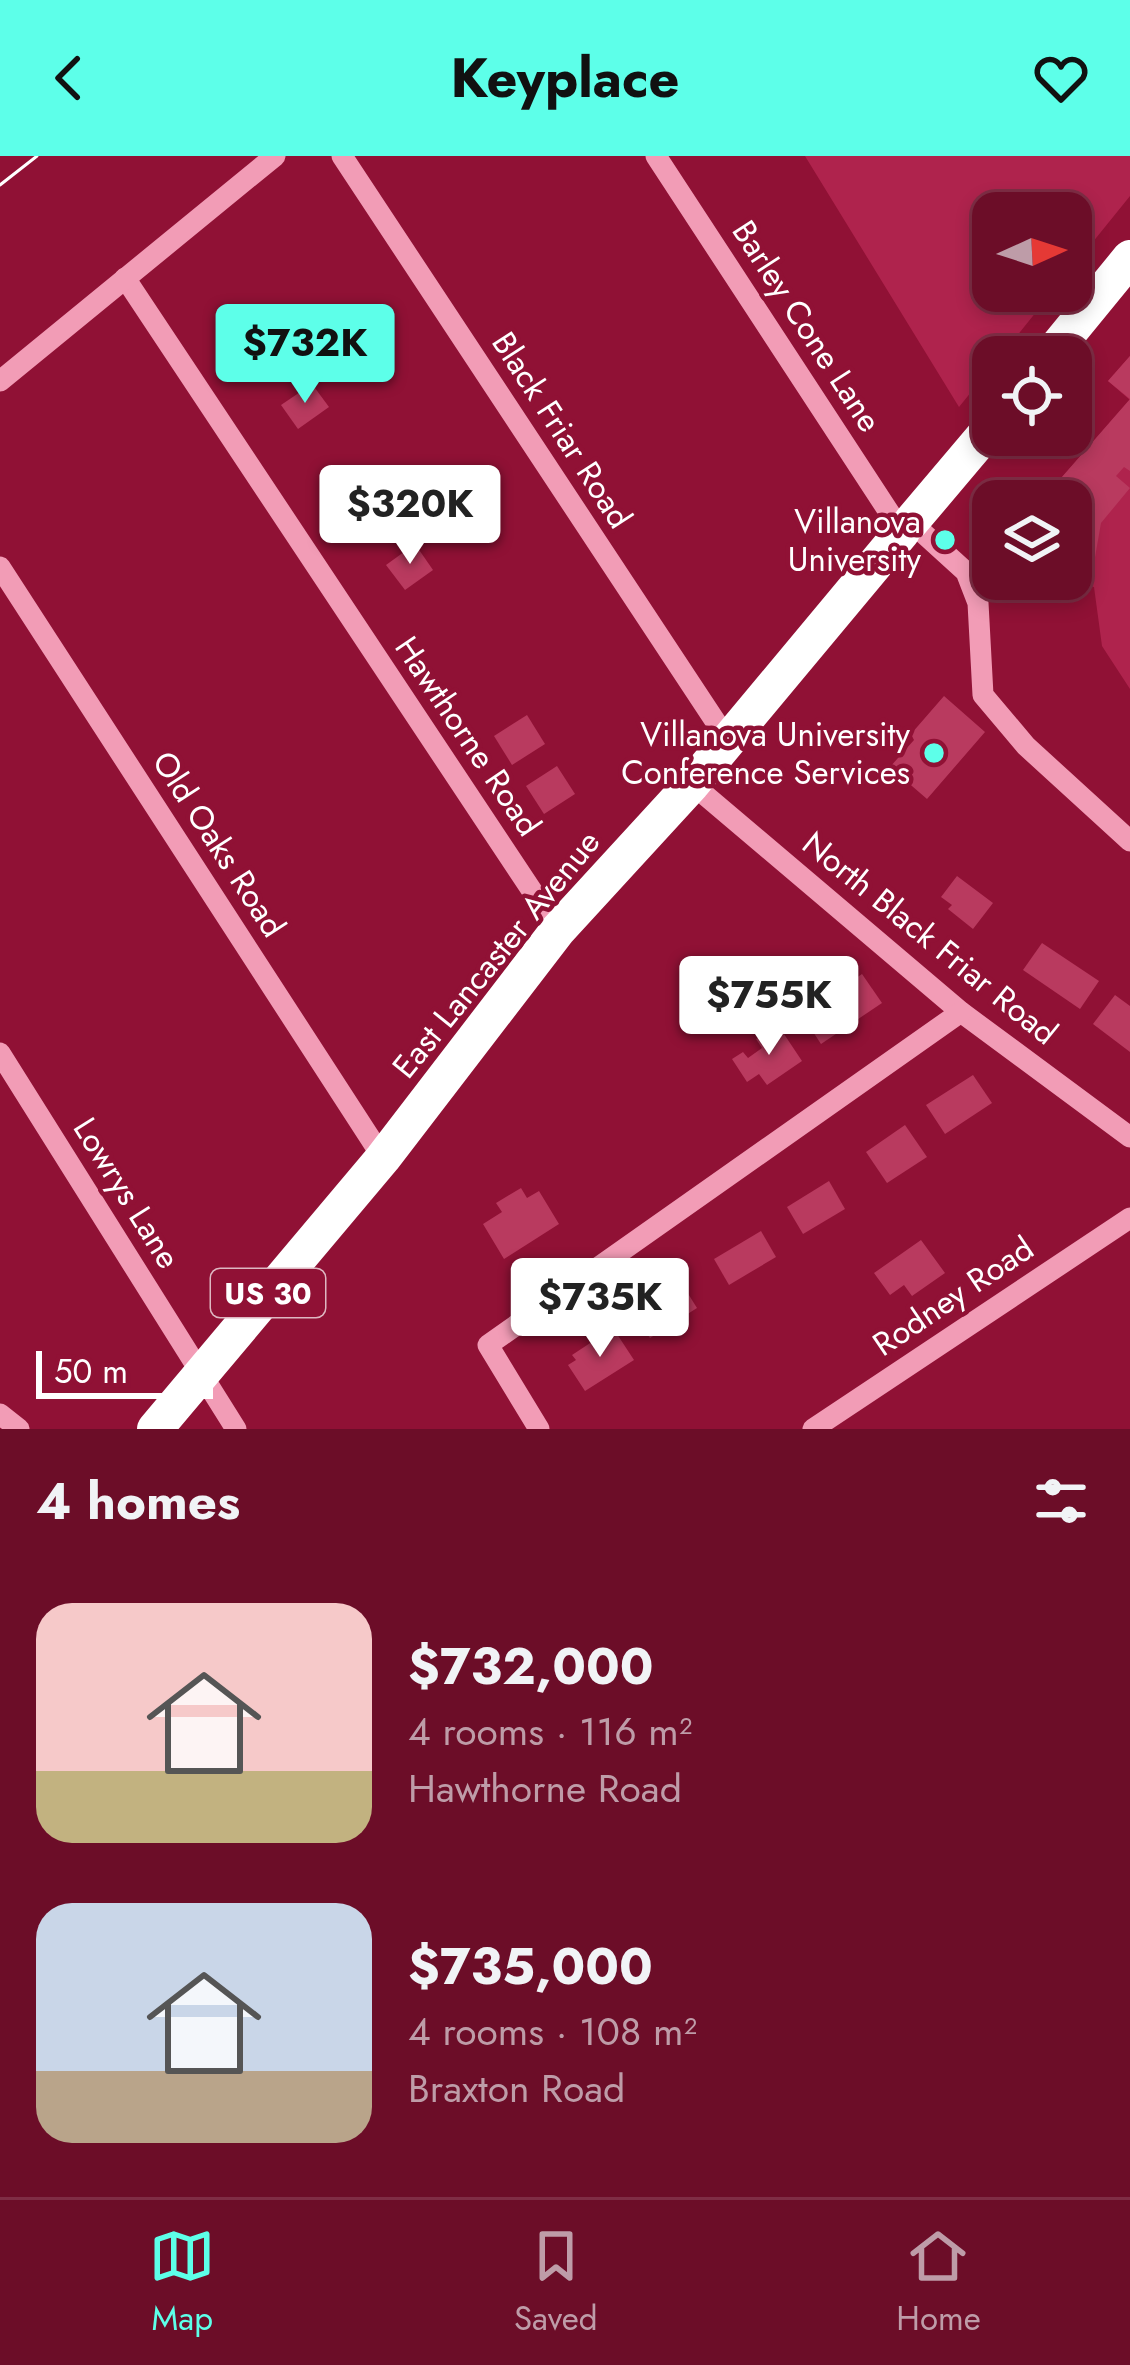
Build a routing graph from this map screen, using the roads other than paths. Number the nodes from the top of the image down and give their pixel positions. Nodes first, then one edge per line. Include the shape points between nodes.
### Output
1 (275, 156) edge
2 (342, 156) edge
3 (656, 156) edge
4 (1130, 258) edge
5 (124, 278) junction
6 (1066, 336) edge
7 (0, 381) edge
8 (972, 450) edge
9 (906, 527) junction
10 (0, 566) edge
11 (727, 740) junction
12 (692, 784) junction
13 (1130, 841) edge
14 (558, 930) junction
15 (961, 1012) junction
16 (0, 1053) edge
17 (1130, 1135) edge
18 (383, 1158) junction
19 (1130, 1218) edge
20 (202, 1372) junction
21 (0, 1414) edge
22 (19, 1429) edge
23 (155, 1429) edge
24 (236, 1429) edge
25 (539, 1429) edge
26 (813, 1429) edge

1 - 5 street
2 - 11 street, Black Friar Road
3 - 9 street, Barley Cone Lane
4 - 6 highway
5 - 7 street
5 - 14 street, Hawthorne Road
8 - 9 highway, East Lancaster Avenue / US 30
9 - 11 highway, East Lancaster Avenue / US 30
9 - 13 street, Barley Cone Lane via 966,572 978,602 983,695
10 - 18 street, Old Oaks Road
11 - 12 highway, East Lancaster Avenue / US 30
12 - 14 highway, East Lancaster Avenue / US 30
12 - 15 street, North Black Friar Road
14 - 18 highway, East Lancaster Avenue / US 30
15 - 17 street, North Black Friar Road
15 - 25 street via 488,1345
16 - 20 street, Lowrys Lane
18 - 20 highway, East Lancaster Avenue / US 30
19 - 26 street, Rodney Road
20 - 23 highway, East Lancaster Avenue / US 30
20 - 24 street, Lowrys Lane
21 - 22 street

